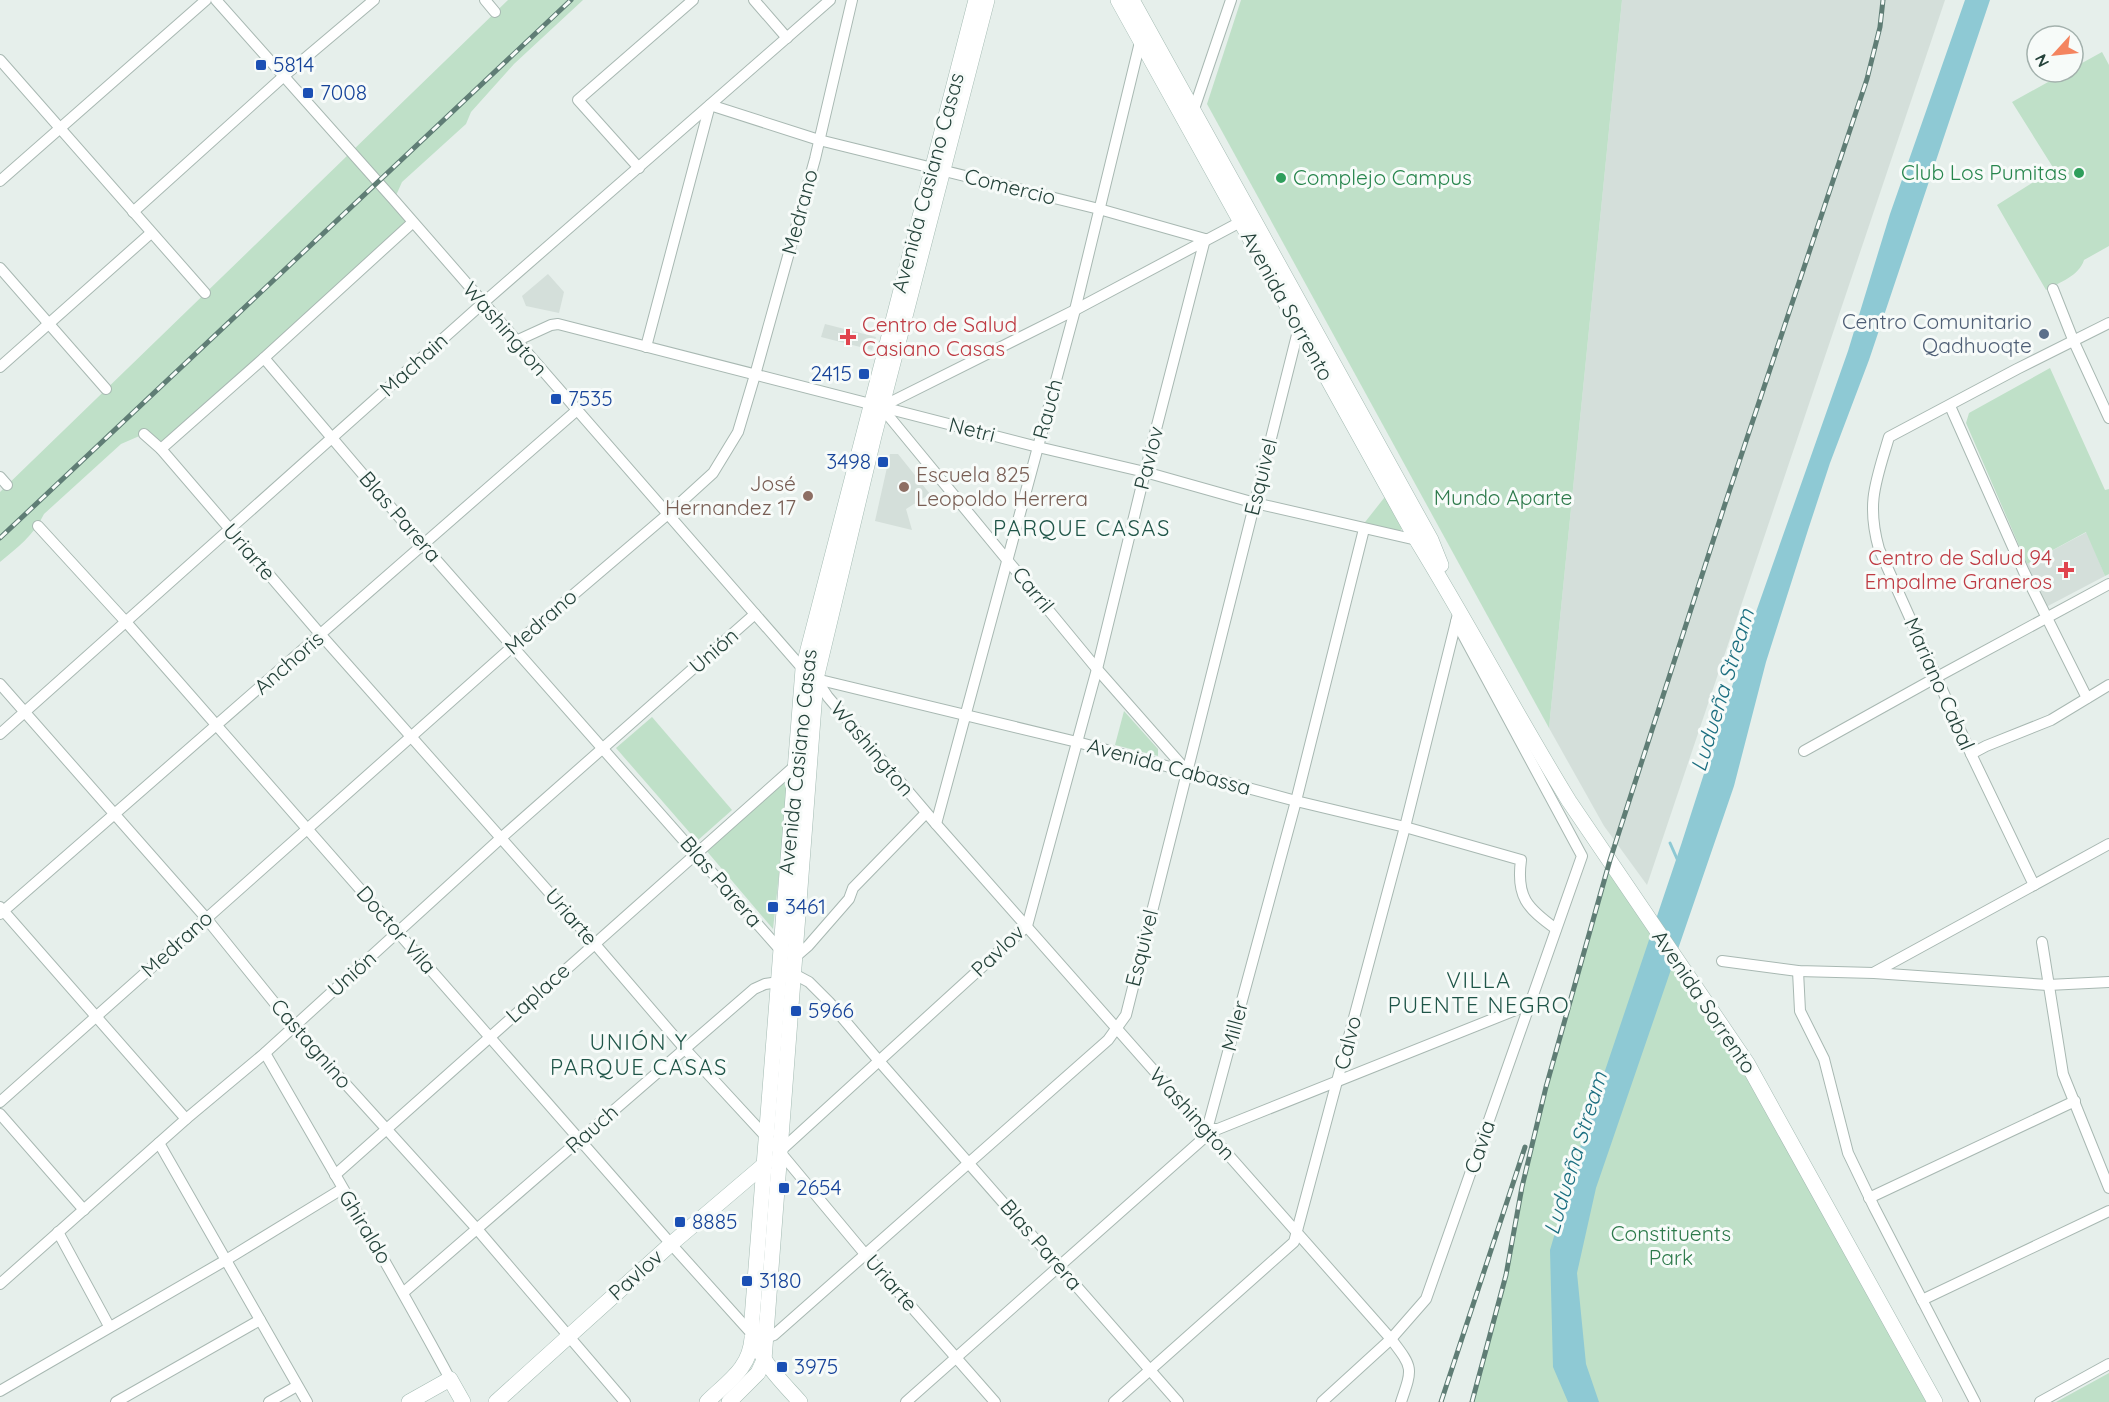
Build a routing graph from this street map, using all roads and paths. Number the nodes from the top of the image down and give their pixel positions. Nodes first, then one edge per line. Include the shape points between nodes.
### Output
1 (206, 0) edge
2 (216, 0) edge
3 (374, 0) edge
4 (485, 0) edge
5 (693, 0) edge
6 (754, 0) edge
7 (830, 0) edge
8 (852, 0) edge
9 (976, 0) edge
10 (987, 0) edge
11 (1118, 0) edge
12 (1132, 0) edge
13 (1231, 0) edge
14 (495, 12) dead end
15 (1145, 36) junction
16 (787, 38) junction
17 (0, 60) edge
18 (284, 76) junction
19 (710, 105) junction
20 (1188, 115) junction
21 (60, 129) junction
22 (819, 140) junction
23 (639, 168) junction
24 (937, 169) junction
25 (0, 182) edge
26 (1099, 209) junction
27 (133, 212) junction
28 (1246, 219) junction
29 (412, 223) junction
30 (151, 233) junction
31 (1205, 239) junction
32 (0, 268) edge
33 (2053, 289) dead end
34 (205, 293) dead end
35 (483, 303) junction
36 (1075, 310) junction
37 (2109, 323) edge
38 (49, 324) junction
39 (1304, 324) junction
40 (516, 341) junction
41 (2074, 342) junction
42 (646, 347) junction
43 (264, 358) junction
44 (0, 367) edge
45 (755, 375) junction
46 (106, 389) dead end
47 (876, 406) junction
48 (1950, 406) junction
49 (576, 411) junction
50 (2109, 418) edge
51 (144, 434) dead end
52 (332, 439) junction
53 (1038, 447) junction
54 (161, 449) junction
55 (1145, 472) junction
56 (1255, 502) junction
57 (668, 514) junction
58 (38, 526) dead end
59 (1364, 529) junction
60 (230, 530) junction
61 (1424, 541) junction
62 (423, 545) junction
63 (1007, 558) junction
64 (2109, 584) edge
65 (755, 614) junction
66 (1458, 616) junction
67 (2046, 619) junction
68 (126, 622) junction
69 (321, 635) junction
70 (512, 646) junction
71 (803, 669) junction
72 (1097, 669) junction
73 (1937, 677) junction
74 (816, 679) junction
75 (0, 684) edge
76 (2109, 685) edge
77 (2086, 698) junction
78 (25, 712) junction
79 (965, 715) junction
80 (217, 726) junction
81 (0, 734) edge
82 (411, 736) junction
83 (1077, 742) junction
84 (603, 748) junction
85 (1804, 751) dead end
86 (1971, 754) junction
87 (796, 765) junction
88 (1186, 771) junction
89 (1296, 801) junction
90 (926, 813) junction
91 (115, 814) junction
92 (936, 824) junction
93 (1405, 827) junction
94 (307, 829) junction
95 (501, 838) junction
96 (2109, 844) edge
97 (696, 853) junction
98 (2034, 885) junction
99 (1, 911) edge
100 (206, 918) junction
101 (1027, 926) junction
102 (1556, 929) junction
103 (398, 932) junction
104 (2042, 942) dead end
105 (594, 943) junction
106 (790, 961) junction
107 (1722, 962) dead end
108 (1798, 972) junction
109 (1874, 973) junction
110 (779, 982) junction
111 (2109, 982) edge
112 (2048, 985) junction
113 (1528, 1005) junction
114 (97, 1015) junction
115 (294, 1027) junction
116 (1116, 1028) junction
117 (489, 1037) junction
118 (685, 1049) junction
119 (265, 1053) junction
120 (879, 1061) junction
121 (1338, 1082) junction
122 (2075, 1101) junction
123 (0, 1102) edge
124 (0, 1114) edge
125 (186, 1119) junction
126 (387, 1129) junction
127 (1207, 1129) junction
128 (767, 1139) junction
129 (580, 1140) junction
130 (159, 1143) junction
131 (780, 1152) junction
132 (968, 1162) junction
133 (765, 1164) junction
134 (334, 1175) junction
135 (2109, 1188) edge
136 (342, 1190) junction
137 (1869, 1198) junction
138 (84, 1210) junction
139 (2109, 1211) edge
140 (477, 1229) junction
141 (58, 1232) junction
142 (1296, 1232) junction
143 (671, 1244) junction
144 (865, 1254) junction
145 (226, 1260) junction
146 (1060, 1267) junction
147 (0, 1284) edge
148 (404, 1292) junction
149 (1922, 1300) junction
150 (260, 1320) junction
151 (109, 1326) junction
152 (759, 1336) junction
153 (568, 1337) junction
154 (1391, 1339) junction
155 (956, 1357) junction
156 (764, 1360) junction
157 (2109, 1364) edge
158 (1150, 1370) junction
159 (450, 1379) junction
160 (297, 1386) junction
161 (0, 1390) edge
162 (116, 1402) edge
163 (269, 1402) edge
164 (307, 1402) edge
165 (409, 1402) edge
166 (463, 1402) edge
167 (496, 1402) edge
168 (625, 1402) edge
169 (707, 1402) edge
170 (729, 1402) edge
171 (800, 1402) edge
172 (906, 1402) edge
173 (995, 1402) edge
174 (1114, 1402) edge
175 (1178, 1402) edge
176 (1322, 1402) edge
177 (1401, 1402) edge
178 (1935, 1402) edge
179 (1975, 1402) edge
180 (2040, 1402) edge

1 - 21 street
2 - 18 street, Washington
3 - 18 street
4 - 14 street
5 - 23 street via 578,100
6 - 16 street
7 - 16 street, Machain
8 - 22 street, Medrano
9 - 24 main road, Avenida Casiano Casas
10 - 24 main road, Avenida Casiano Casas
11 - 15 main road, Avenida Sorrento
12 - 15 main road, Avenida Sorrento
13 - 20 street
15 - 20 main road, Avenida Sorrento
15 - 26 street, Rauch
16 - 19 street, Machain
17 - 21 street
18 - 27 street
18 - 29 street, Washington
19 - 22 street, Comercio
19 - 23 street, Machain
19 - 42 street
20 - 28 main road, Avenida Sorrento
21 - 25 street
21 - 27 street
22 - 24 street, Comercio
22 - 45 street, Medrano
23 - 35 street, Machain
24 - 26 street, Comercio
24 - 47 main road, Avenida Casiano Casas
26 - 31 street, Comercio
26 - 36 street, Rauch
27 - 30 street
28 - 31 street
28 - 39 main road, Avenida Sorrento
29 - 35 street, Washington
29 - 43 street
30 - 34 street
30 - 38 street
31 - 36 street
31 - 55 street, Pavlov
32 - 38 street
33 - 41 street
35 - 40 street, Washington
35 - 52 street, Machain
36 - 47 street
36 - 53 street, Rauch
37 - 41 street, Mariano Cabal
38 - 44 street
38 - 46 street
39 - 56 street, Esquivel
39 - 61 main road, Avenida Sorrento
40 - 42 street, Netri via 558,324
40 - 49 street, Washington
41 - 48 street, Mariano Cabal
41 - 50 street
42 - 45 street, Netri
43 - 52 street, Blas Parera
43 - 54 street
45 - 47 street, Netri
45 - 57 street, Medrano via 738,432 713,473
47 - 53 street, Netri
47 - 63 street, Carril
47 - 71 main road, Avenida Casiano Casas
47 - 74 main road, Avenida Casiano Casas
48 - 67 street
48 - 73 street, Mariano Cabal via 1889,437 1874,488 1872,510 1879,549
49 - 57 street, Washington
49 - 62 street, Anchoris
51 - 54 street, Uriarte
52 - 60 street, Machain
52 - 62 street, Blas Parera
53 - 55 street, Netri
53 - 63 street, Rauch
54 - 60 street, Uriarte
55 - 56 street, Netri
55 - 72 street, Pavlov
56 - 59 street, Netri
56 - 88 street, Esquivel
57 - 65 street, Washington
57 - 70 street, Medrano
58 - 68 street, Doctor Vila
59 - 61 street, Netri
59 - 89 street, Miller
60 - 68 street, Machain
60 - 69 street, Uriarte
61 - 66 main road, Avenida Sorrento
62 - 69 street, Anchoris
62 - 70 street, Blas Parera
63 - 72 street, Carril
63 - 79 street, Rauch
64 - 67 street
65 - 71 street, Washington
65 - 84 street, Unión
66 - 93 street, Calvo
66 - 102 street, Cavia via 1582,856
66 - 178 main road, Avenida Sorrento via 1594,838 1747,1063
67 - 73 street
67 - 77 street
68 - 78 street, Machain
68 - 80 street, Doctor Vila
69 - 80 street, Anchoris
69 - 82 street, Uriarte
70 - 82 street, Medrano
70 - 84 street, Blas Parera
71 - 74 street, Washington
71 - 87 main road, Avenida Casiano Casas
72 - 83 street, Pavlov
72 - 88 street, Carril
73 - 85 street
73 - 86 street, Mariano Cabal
74 - 79 street, Avenida Cabassa
74 - 90 street, Washington
74 - 106 main road, Avenida Casiano Casas
75 - 78 street, Castagnino
76 - 77 street
77 - 86 street via 2051,720
78 - 81 street, Machain
78 - 91 street, Castagnino
79 - 83 street, Avenida Cabassa
79 - 92 street, Rauch
80 - 91 street, Anchoris
80 - 94 street, Doctor Vila
82 - 94 street, Medrano
82 - 95 street, Uriarte
83 - 88 street, Avenida Cabassa
83 - 101 street, Pavlov
84 - 95 street, Unión
84 - 97 street, Blas Parera
86 - 98 street, Mariano Cabal
87 - 97 street, Laplace
87 - 106 main road, Avenida Casiano Casas
88 - 89 street, Avenida Cabassa
88 - 116 street, Esquivel via 1125,1015
89 - 93 street, Avenida Cabassa
89 - 127 street, Miller
90 - 92 street, Washington
90 - 106 street via 853,888 849,899 808,946
91 - 99 street, Anchoris
91 - 100 street, Castagnino
92 - 101 street, Washington
93 - 102 street, Avenida Cabassa via 1521,860 1518,881 1525,900 1536,915
93 - 121 street, Calvo
94 - 100 street, Medrano
94 - 103 street, Doctor Vila
95 - 103 street, Unión
95 - 105 street, Uriarte
96 - 98 street
97 - 105 street, Laplace
97 - 106 street, Blas Parera
98 - 109 street
99 - 114 street
100 - 114 street, Medrano
100 - 115 street, Castagnino
101 - 116 street, Washington
101 - 120 street, Pavlov
102 - 113 street, Cavia
103 - 115 street, Unión
103 - 117 street, Doctor Vila
104 - 112 street
105 - 117 street, Laplace
105 - 118 street, Uriarte
106 - 110 main road, Avenida Casiano Casas
106 - 120 street, Blas Parera
106 - 131 main road, Avenida Casiano Casas
107 - 108 street
108 - 109 street
108 - 137 street via 1800,1011 1824,1059 1848,1153
109 - 112 street
110 - 118 street, Rauch via 754,989
110 - 128 main road, Avenida Casiano Casas
111 - 112 street
112 - 122 street via 2063,1074
113 - 121 street
113 - 154 street, Cavia via 1426,1299
114 - 123 street, Medrano
114 - 125 street
115 - 119 street, Unión
115 - 126 street, Castagnino
116 - 127 street, Washington
116 - 132 street, Esquivel via 1108,1040
117 - 126 street, Laplace
117 - 129 street, Doctor Vila
118 - 128 street, Uriarte
118 - 129 street, Rauch
119 - 125 street, Unión
119 - 134 street, Ghiraldo
120 - 131 street, Pavlov
120 - 132 street, Blas Parera
121 - 127 street via 1218,1129
121 - 142 street, Calvo
122 - 135 street
122 - 137 street
124 - 138 street
125 - 130 street, Unión
126 - 134 street, Laplace
126 - 140 street, Castagnino
127 - 142 street, Washington
127 - 146 street, Miller via 1205,1137
128 - 131 street, Uriarte
128 - 133 main road, Avenida Casiano Casas
129 - 140 street, Rauch
129 - 143 street, Doctor Vila
130 - 138 street, Unión
130 - 145 street
131 - 133 street, Pavlov
131 - 144 street, Uriarte
131 - 152 main road, Avenida Casiano Casas
132 - 144 street, Esquivel
132 - 146 street, Blas Parera
133 - 143 main road, Pavlov
133 - 152 main road, Avenida Casiano Casas via 753,1302
134 - 136 street, Ghiraldo
136 - 145 street
136 - 148 street, Ghiraldo
137 - 149 street
138 - 141 street, Unión
139 - 149 street
140 - 148 street, Rauch
140 - 153 street, Castagnino
141 - 147 street, Unión
141 - 151 street
142 - 154 street, Washington
142 - 158 street, Calvo via 1294,1242
143 - 152 street, Doctor Vila
143 - 153 main road, Pavlov
144 - 152 street, Esquivel via 774,1335
144 - 155 street, Uriarte
145 - 150 street
145 - 151 street
146 - 155 street, Miller
146 - 158 street, Blas Parera
148 - 159 street, Ghiraldo
149 - 179 street
150 - 160 street
150 - 162 street
151 - 161 street
152 - 156 main road, Avenida Casiano Casas
152 - 169 main road via 745,1365
153 - 167 main road, Pavlov
153 - 168 street, Castagnino
154 - 176 street, Cavia
154 - 177 street, Washington via 1409,1362 1409,1378
155 - 172 street, Miller
155 - 173 street, Uriarte
156 - 170 main road via 758,1373
156 - 171 main road
157 - 180 street
158 - 174 street, Calvo
158 - 175 street, Blas Parera
159 - 165 main road
159 - 166 main road, Ghiraldo
160 - 163 street
160 - 164 street

